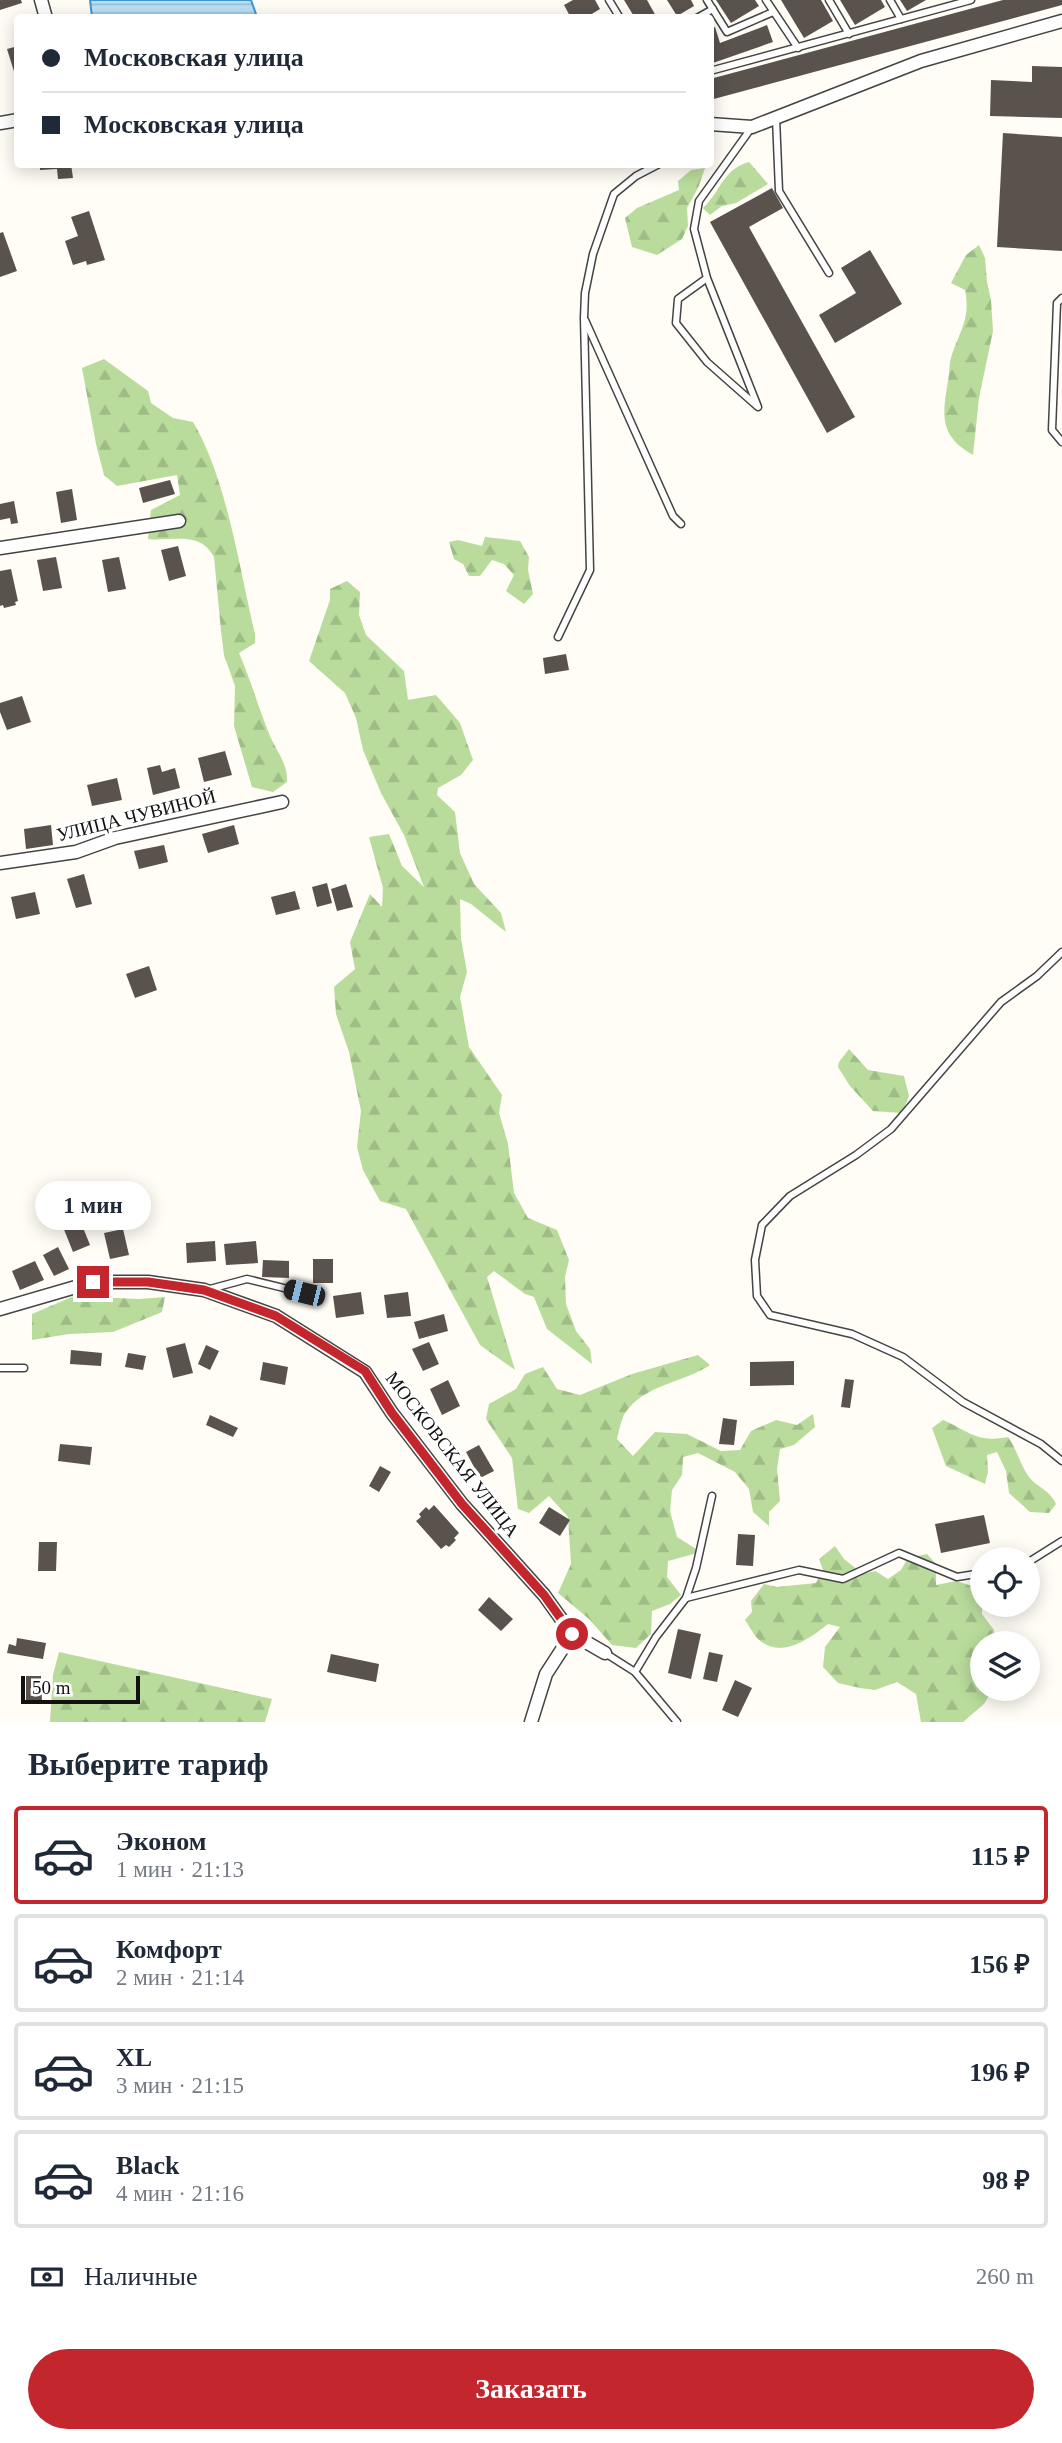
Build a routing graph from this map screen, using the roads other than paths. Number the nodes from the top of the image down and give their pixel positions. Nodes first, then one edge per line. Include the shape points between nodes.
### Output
1 (707, 0) edge
2 (766, 0) edge
3 (829, 0) edge
4 (890, 0) edge
5 (971, 0) edge
6 (953, 2) edge
7 (713, 9) junction
8 (774, 12) junction
9 (704, 14) edge
10 (901, 19) junction
11 (1062, 21) edge
12 (849, 34) junction
13 (798, 48) junction
14 (714, 70) edge
15 (776, 118) junction
16 (714, 124) edge
17 (752, 127) junction
18 (651, 168) edge
19 (829, 273) dead end
20 (708, 278) junction
21 (1062, 298) edge
22 (584, 318) junction
23 (1062, 442) edge
24 (179, 521) dead end
25 (681, 524) dead end
26 (0, 548) edge
27 (558, 636) dead end
28 (282, 802) dead end
29 (0, 863) edge
30 (1062, 952) edge
31 (204, 1290) junction
32 (304, 1293) dead end
33 (0, 1309) edge
34 (0, 1368) edge
35 (24, 1368) dead end
36 (1062, 1461) edge
37 (712, 1496) dead end
38 (1062, 1541) edge
39 (1040, 1555) edge
40 (970, 1575) edge
41 (686, 1598) junction
42 (572, 1634) junction
43 (605, 1653) joint
44 (635, 1672) junction
45 (531, 1722) edge
46 (677, 1722) edge

1 - 7 lane
2 - 8 lane
3 - 12 lane
4 - 10 lane
5 - 6 lane
6 - 10 lane
7 - 8 lane via 727,32
7 - 9 lane
8 - 13 lane
10 - 12 lane
11 - 15 street via 921,61
12 - 13 lane
13 - 14 lane
15 - 17 street
15 - 19 lane via 779,191
16 - 17 street
17 - 20 lane via 699,201 694,229
18 - 22 lane via 614,194 593,254
20 - 20 lane via 678,299 677,323 707,362 758,407
21 - 23 lane via 1057,303 1052,430
22 - 25 lane via 673,516
22 - 27 lane via 590,570
24 - 26 street
28 - 29 street, УЛИЦА ЧУВИНОЙ via 115,838 76,852
30 - 36 lane via 1000,1002 891,1129 790,1196 762,1225 755,1260 757,1296 770,1315 852,1334 903,1357 963,1402 1041,1444
31 - 32 lane via 247,1279
31 - 33 street, МОСКОВСКАЯ УЛИЦА via 148,1282 93,1282
31 - 42 street, МОСКОВСКАЯ УЛИЦА via 276,1316 365,1371 462,1504 544,1595
34 - 35 lane
37 - 41 lane
38 - 39 lane
40 - 41 lane via 957,1577 899,1553 843,1579 799,1570
41 - 44 lane
42 - 43 street
42 - 45 street via 546,1674
43 - 44 lane
44 - 46 lane

